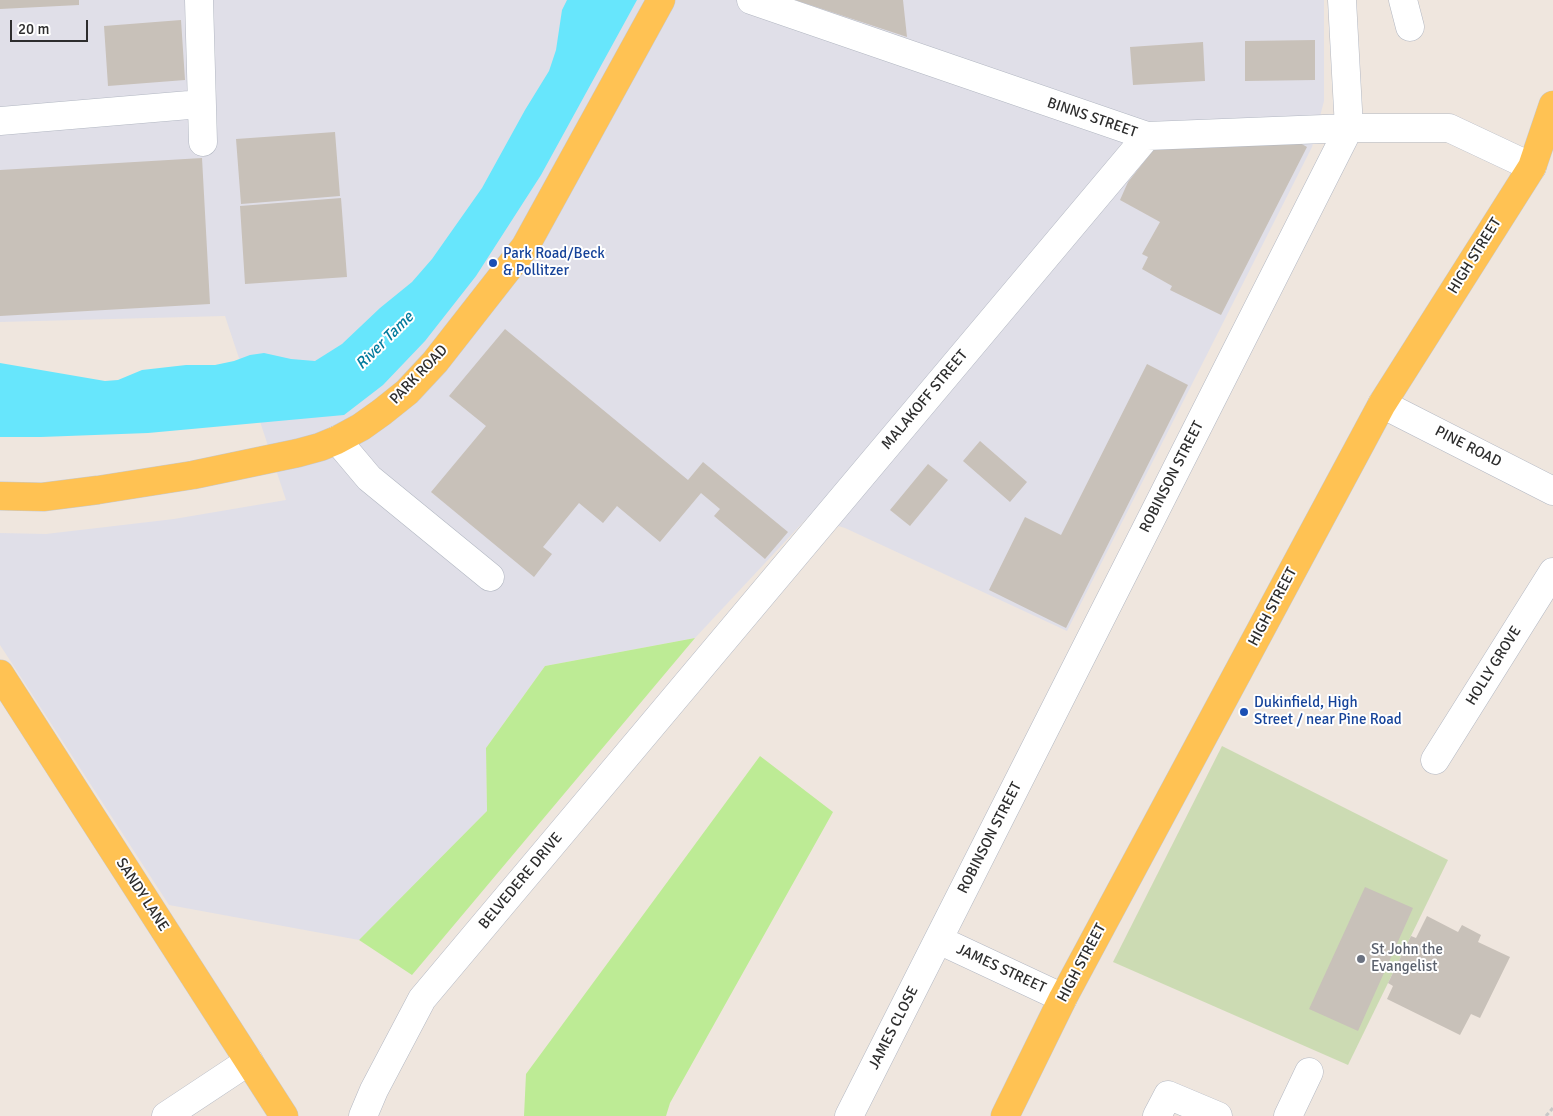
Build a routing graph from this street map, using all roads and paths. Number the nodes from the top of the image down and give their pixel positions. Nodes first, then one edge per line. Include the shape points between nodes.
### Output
1 (199, 0) edge
2 (661, 0) edge
3 (751, 0) edge
4 (1342, 0) edge
5 (1403, 0) edge
6 (1410, 27) dead end
7 (201, 104) junction
8 (1553, 105) edge
9 (0, 121) edge
10 (1349, 128) junction
11 (1147, 136) junction
12 (202, 142) dead end
13 (1532, 167) junction
14 (1382, 404) junction
15 (337, 440) junction
16 (1553, 491) edge
17 (0, 496) edge
18 (1553, 572) edge
19 (490, 578) dead end
20 (704, 664) joint
21 (0, 674) edge
22 (1435, 760) dead end
23 (938, 940) junction
24 (1063, 998) junction
25 (248, 1061) junction
26 (1309, 1072) dead end
27 (1553, 1108) edge
28 (166, 1116) edge
29 (284, 1116) edge
30 (363, 1116) edge
31 (849, 1116) edge
32 (1005, 1116) edge
33 (1157, 1116) edge
34 (1218, 1116) edge
35 (1288, 1116) edge
36 (1546, 1116) edge

1 - 7 street
2 - 15 main road, PARK ROAD via 524,247 435,362 412,386 382,412
3 - 11 street, BINNS STREET
4 - 10 street, ROBINSON STREET
5 - 6 street
7 - 9 street
7 - 12 street
8 - 13 main road, HIGH STREET
10 - 11 street, BINNS STREET
10 - 13 street, BINNS STREET via 1449,128
10 - 23 street, ROBINSON STREET
11 - 20 street, MALAKOFF STREET
13 - 14 main road, HIGH STREET
14 - 16 street, PINE ROAD
14 - 24 main road, HIGH STREET
15 - 17 main road, PARK ROAD via 298,453 193,475 43,497
15 - 19 street via 369,478
18 - 22 street, HOLLY GROVE
20 - 30 street, BELVEDERE DRIVE via 422,999
21 - 25 main road, SANDY LANE
23 - 24 street, JAMES STREET
23 - 31 street, JAMES CLOSE
24 - 32 main road, HIGH STREET
25 - 28 street
25 - 29 main road, SANDY LANE
26 - 35 street
27 - 36 path
33 - 34 street via 1168,1095

